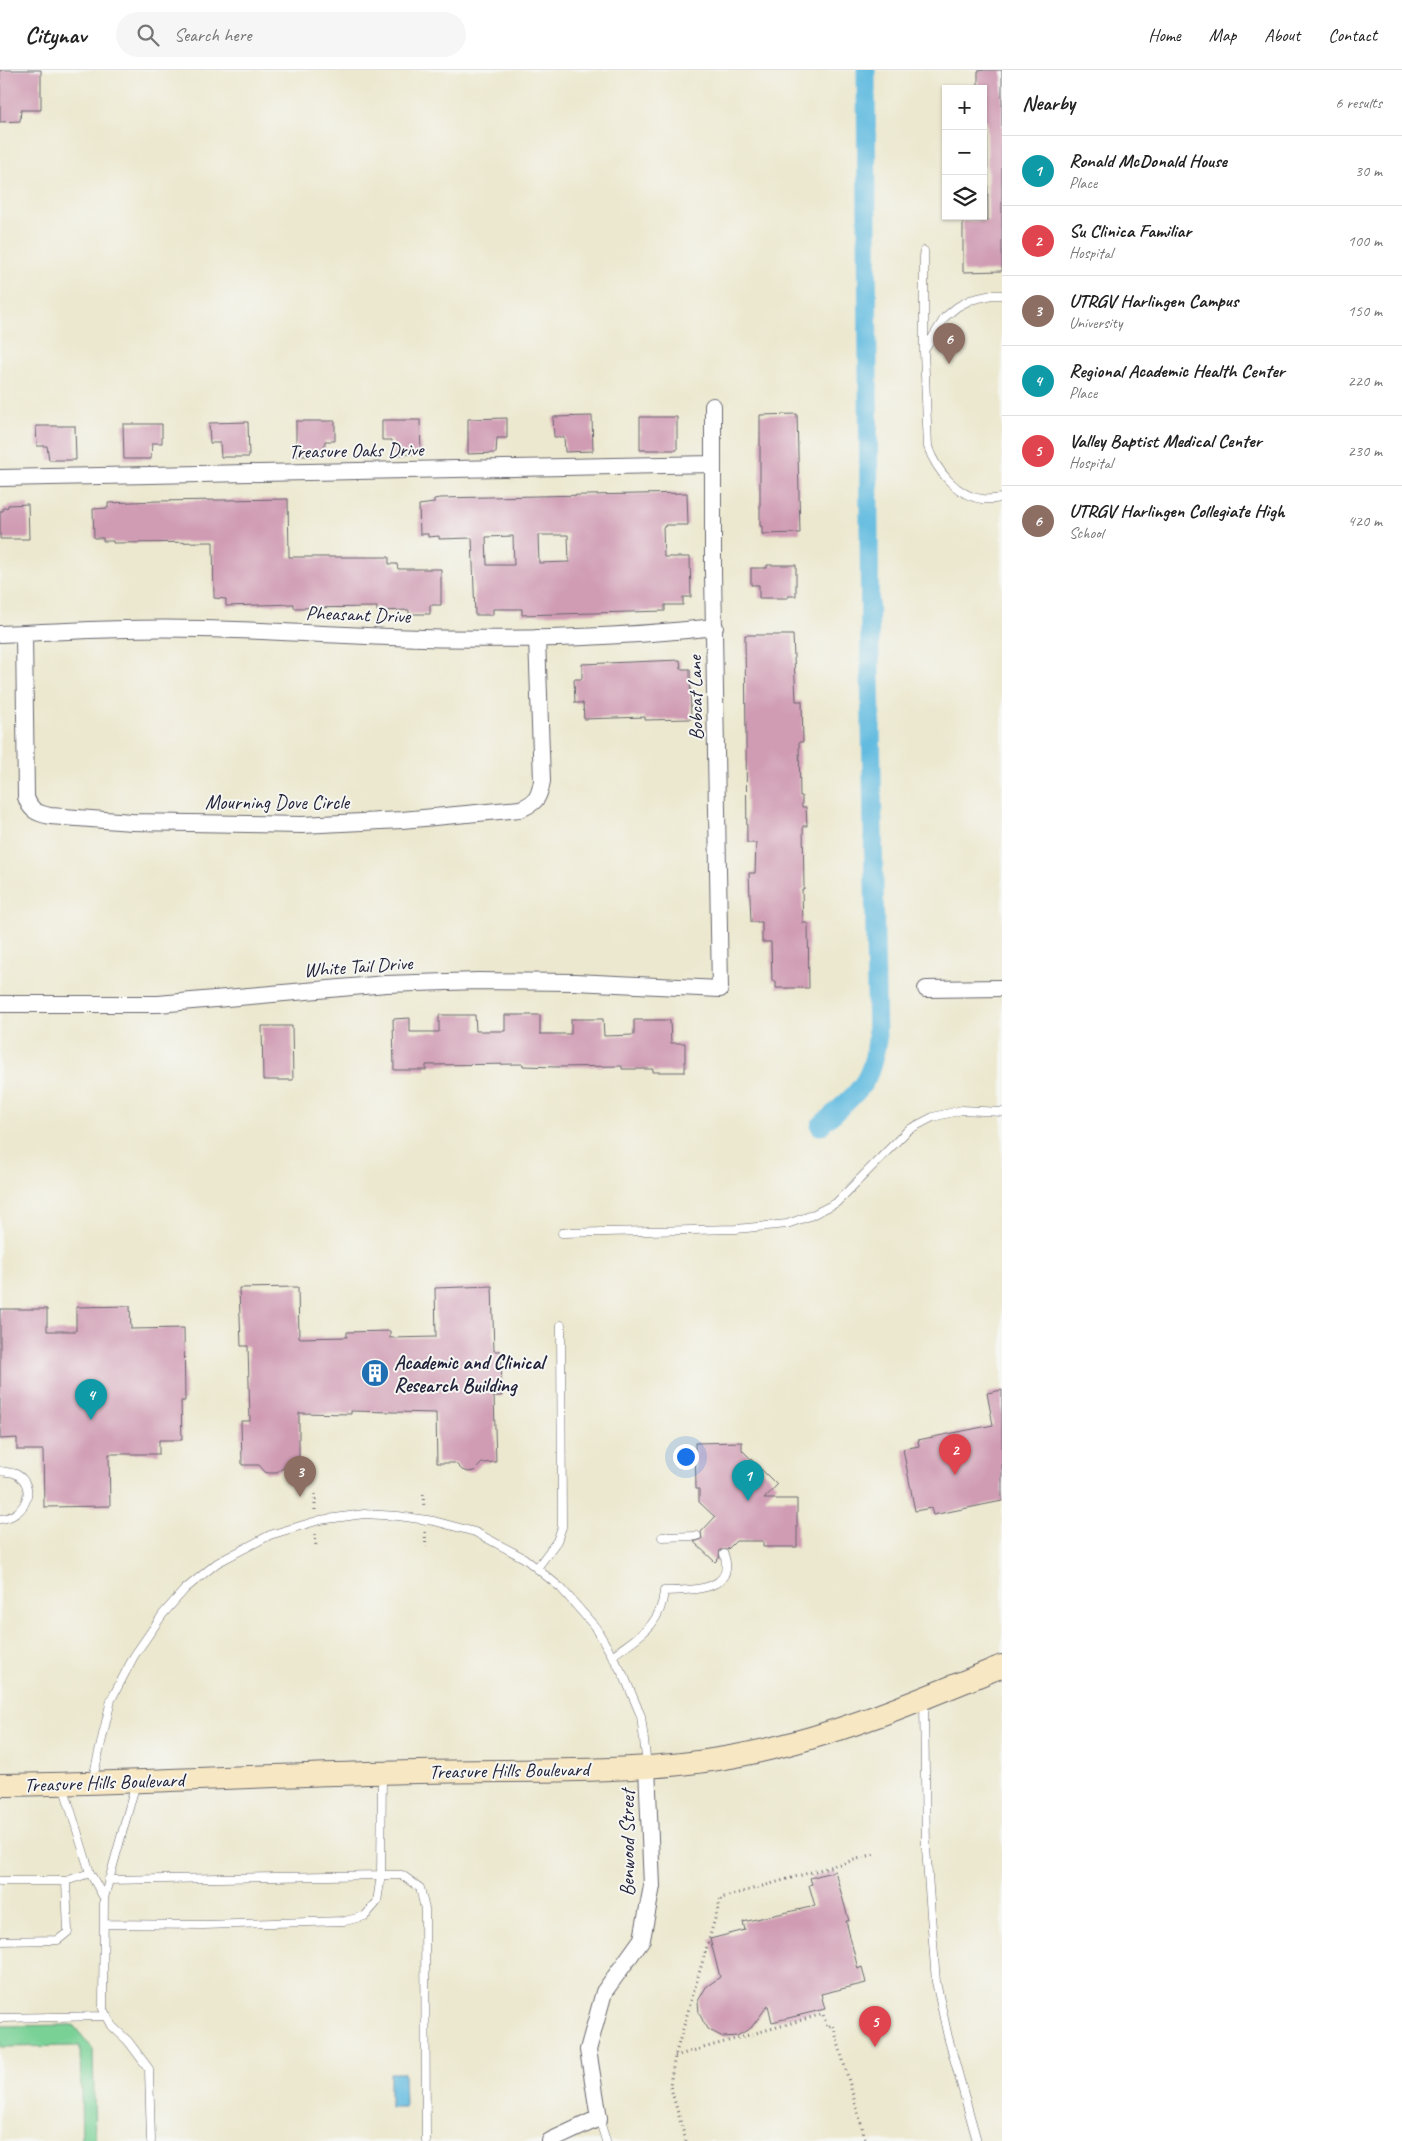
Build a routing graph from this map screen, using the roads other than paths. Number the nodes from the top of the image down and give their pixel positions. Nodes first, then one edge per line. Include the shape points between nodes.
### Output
1 (924, 251) dead end
2 (1002, 295) edge
3 (924, 351) junction
4 (713, 406) dead end
5 (713, 464) junction
6 (0, 478) edge
7 (1002, 498) edge
8 (715, 627) junction
9 (24, 633) junction
10 (0, 634) edge
11 (537, 638) junction
12 (1002, 988) edge
13 (720, 989) joint
14 (926, 989) dead end
15 (0, 1004) edge
16 (1002, 1112) edge
17 (562, 1233) dead end
18 (561, 1325) dead end
19 (0, 1471) edge
20 (0, 1519) edge
21 (697, 1536) dead end
22 (662, 1537) dead end
23 (724, 1554) dead end
24 (537, 1568) junction
25 (612, 1656) junction
26 (1002, 1666) edge
27 (924, 1698) junction
28 (648, 1767) junction
29 (382, 1772) junction
30 (136, 1782) junction
31 (91, 1783) junction
32 (63, 1784) junction
33 (0, 1785) edge
34 (90, 1873) junction
35 (381, 1875) junction
36 (66, 1880) junction
37 (108, 1880) junction
38 (0, 1881) edge
39 (104, 1898) junction
40 (104, 1924) junction
41 (0, 1941) edge
42 (107, 2016) junction
43 (0, 2018) edge
44 (599, 2118) junction
45 (151, 2141) edge
46 (426, 2141) edge
47 (550, 2141) edge
48 (606, 2141) edge
49 (977, 2141) edge

1 - 3 lane
2 - 3 lane via 970,300 957,307 945,317
3 - 7 lane via 928,448 933,461 952,483 968,495 982,499
4 - 5 street, Bobcat Lane
5 - 6 street, Treasure Oaks Drive
5 - 8 street, Bobcat Lane
8 - 11 street, Pheasant Drive
8 - 13 street, Bobcat Lane
9 - 10 street, Pheasant Drive
9 - 11 street, Pheasant Drive via 201,628 391,637
9 - 11 street, Mourning Dove Circle via 26,796 29,808 50,816 213,824 358,823 520,809 532,804 540,793 542,781
12 - 14 street
13 - 15 street, White Tail Drive via 478,981 386,984 158,1004
16 - 17 lane via 962,1110 933,1117 908,1130 836,1203 787,1224 736,1229
18 - 24 lane via 562,1527 557,1541
19 - 20 lane via 16,1474 27,1491 26,1503 20,1512
21 - 22 lane
23 - 25 lane via 727,1563 717,1582 706,1589 664,1591 663,1604 649,1629
24 - 25 lane via 561,1588 596,1628
24 - 31 lane via 475,1532 398,1516 364,1514 320,1520 270,1535 217,1563 185,1589 163,1614 134,1656 111,1700
25 - 28 lane via 641,1716
26 - 27 street, Treasure Hills Boulevard
27 - 28 street, Treasure Hills Boulevard via 792,1744 707,1761
27 - 49 lane via 926,1848 936,1982
28 - 29 street, Treasure Hills Boulevard
28 - 44 street, Benwood Street via 652,1886 642,1939 604,1992 588,2050
29 - 30 street, Treasure Hills Boulevard
29 - 35 lane
30 - 31 street, Treasure Hills Boulevard
30 - 37 lane
31 - 32 street, Treasure Hills Boulevard
32 - 33 street, Treasure Hills Boulevard
32 - 34 lane
34 - 36 lane
34 - 39 lane
35 - 37 lane
35 - 40 lane via 377,1902 365,1916 345,1921
35 - 46 lane via 402,1875 420,1888 425,1910
36 - 38 lane
36 - 41 lane via 68,1932 58,1940
37 - 39 lane
39 - 40 lane
40 - 42 lane via 103,2009
42 - 43 lane
42 - 45 lane via 149,2069
44 - 47 street
44 - 48 lane

